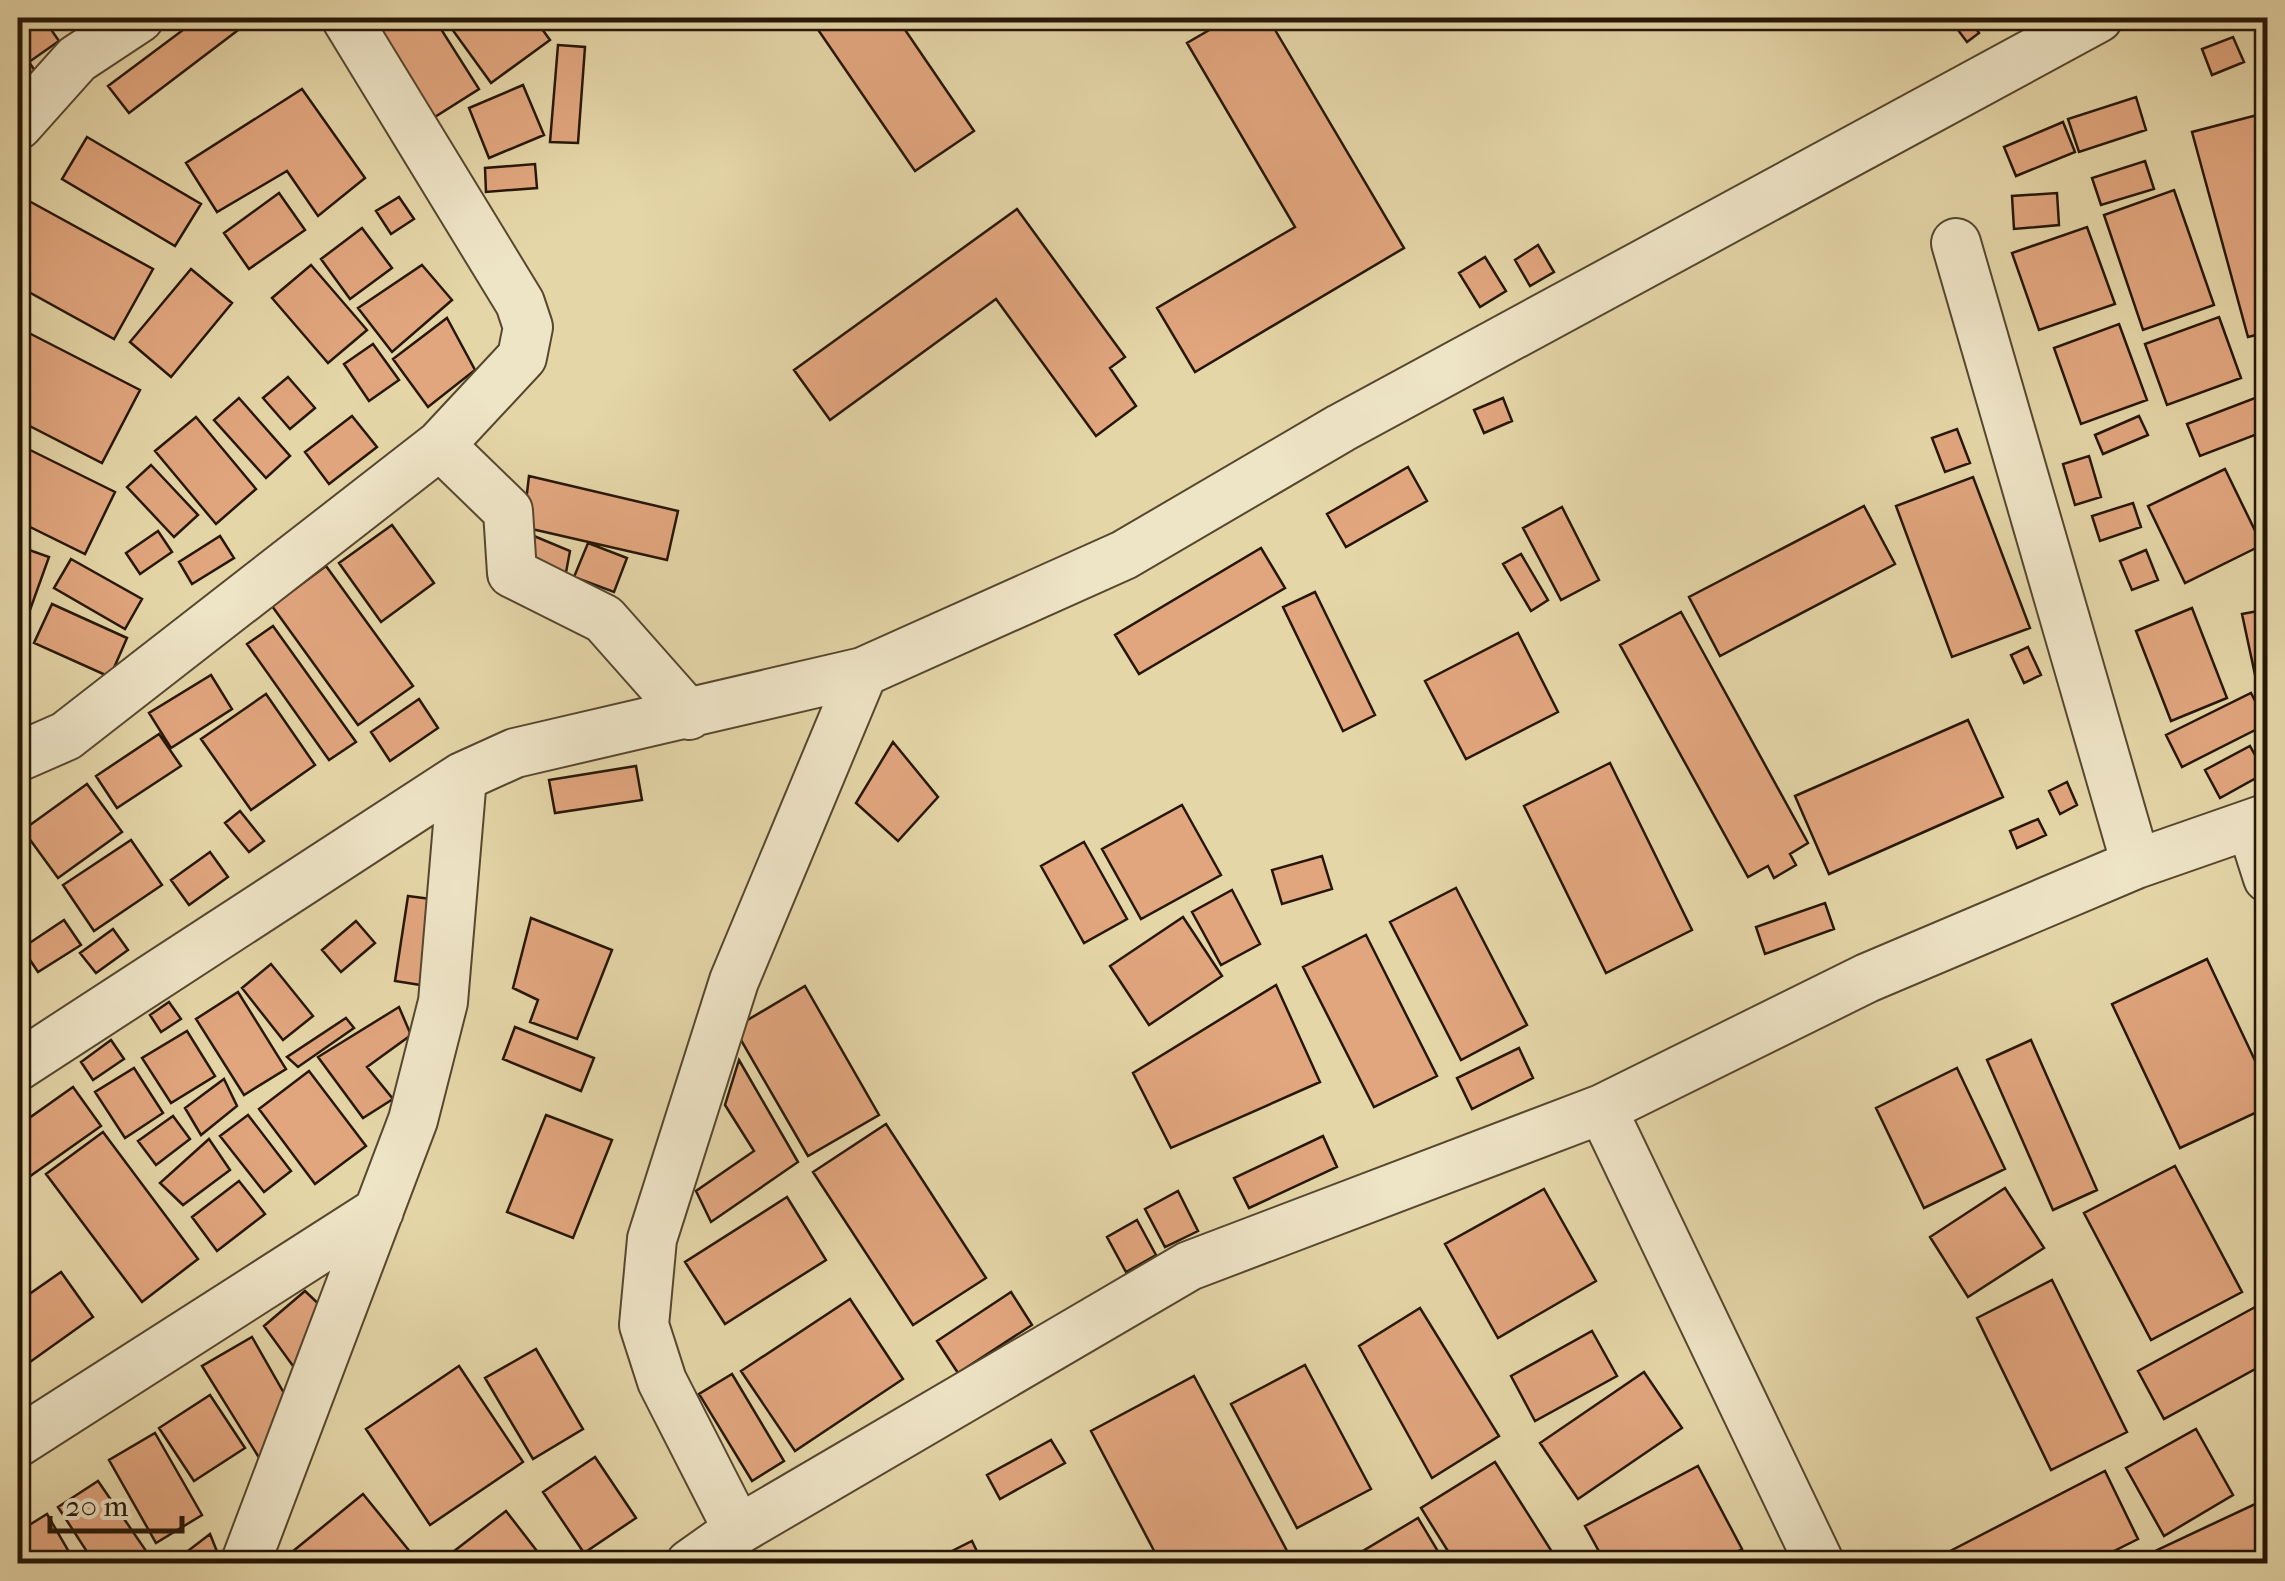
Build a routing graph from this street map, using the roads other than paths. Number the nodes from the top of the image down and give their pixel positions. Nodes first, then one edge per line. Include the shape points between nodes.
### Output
1 (139, 18) edge
2 (346, 18) edge
3 (2098, 18) edge
4 (18, 125) edge
5 (1956, 243) dead end
6 (440, 445) junction
7 (863, 672) junction
8 (689, 715) junction
9 (18, 758) edge
10 (462, 777) junction
11 (2259, 822) edge
12 (2136, 864) junction
13 (2268, 878) edge
14 (18, 1066) edge
15 (1602, 1109) junction
16 (379, 1211) junction
17 (18, 1442) edge
18 (738, 1530) junction
19 (245, 1564) edge
20 (690, 1564) edge
21 (1820, 1564) edge

1 - 4 street via 77,59
2 - 6 street via 520,303 528,327 522,357
3 - 7 street via 1341,428 1124,555
5 - 12 street
6 - 8 street via 508,511 512,574 604,619
6 - 9 street via 66,736
7 - 8 street
7 - 18 street via 734,981 652,1239 644,1324 662,1381
8 - 10 street via 514,753
10 - 14 street
10 - 16 street via 443,1002 413,1120
11 - 12 street
11 - 13 street
12 - 15 street via 1867,978
15 - 18 street via 1189,1266
15 - 21 street
16 - 17 street
16 - 19 street
18 - 20 street

